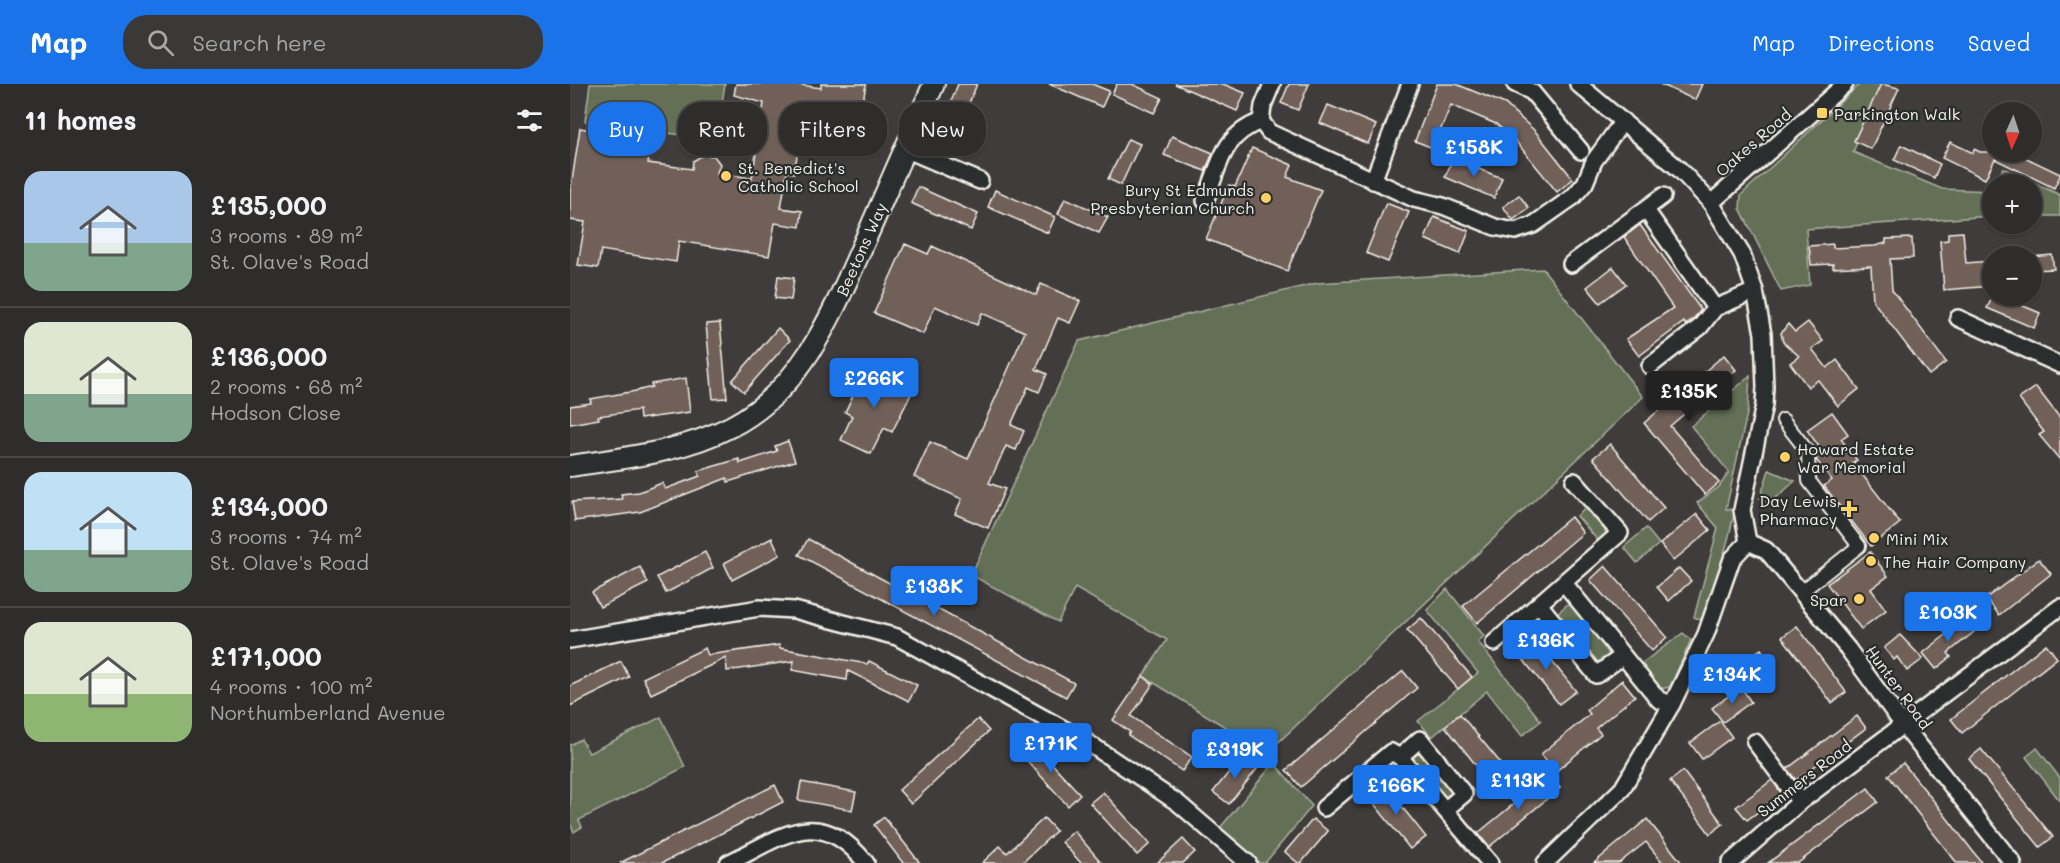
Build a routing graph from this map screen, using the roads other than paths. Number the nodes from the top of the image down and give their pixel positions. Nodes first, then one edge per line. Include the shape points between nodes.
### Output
1 (934, 84) edge
2 (1272, 84) edge
3 (1410, 84) edge
4 (1515, 84) edge
5 (1578, 84) edge
6 (1845, 84) edge
7 (926, 102) edge
8 (1261, 121) junction
9 (1623, 121) junction
10 (1581, 151) dead end
11 (902, 156) edge
12 (921, 156) edge
13 (980, 181) dead end
14 (1373, 181) junction
15 (1663, 196) dead end
16 (1204, 201) dead end
17 (1711, 203) junction
18 (1646, 210) junction
19 (1570, 264) dead end
20 (1755, 291) junction
21 (1715, 308) junction
22 (1958, 318) dead end
23 (2060, 364) edge
24 (1650, 366) dead end
25 (1783, 420) dead end
26 (570, 466) edge
27 (1574, 481) dead end
28 (1748, 542) junction
29 (1564, 583) junction
30 (1800, 593) junction
31 (1539, 604) junction
32 (2060, 607) edge
33 (570, 640) edge
34 (1494, 643) dead end
35 (1623, 656) junction
36 (1672, 704) junction
37 (1903, 725) junction
38 (1755, 742) dead end
39 (1400, 757) junction
40 (1800, 802) junction
41 (1324, 808) dead end
42 (1446, 809) junction
43 (728, 863) edge
44 (866, 863) edge
45 (1248, 863) edge
46 (1490, 863) edge
47 (1545, 863) edge
48 (1730, 863) edge
49 (2013, 863) edge

1 - 7 street, Beetons Way
2 - 8 street
3 - 14 street
4 - 10 street via 1532,92
5 - 9 street
6 - 17 street, Oakes Road
8 - 14 street via 1269,132
8 - 16 street via 1233,137
9 - 14 street via 1593,161 1585,183 1573,197 1522,230 1495,228
9 - 17 street via 1679,169
11 - 26 street, Beetons Way via 814,347 769,402 733,426 701,439 635,456
12 - 13 street
15 - 18 street
17 - 20 street via 1742,254
18 - 19 street
18 - 21 street
20 - 21 street
20 - 28 street via 1765,376 1764,405 1742,510
21 - 24 street via 1700,327
22 - 23 street
25 - 30 street via 1808,452 1809,481 1859,546
27 - 29 street via 1620,533
28 - 30 street, Hunter Road via 1766,550
28 - 36 street via 1732,559 1706,634
29 - 31 street
29 - 35 street
30 - 37 street, Hunter Road via 1848,649
31 - 34 street
31 - 35 street via 1596,675
32 - 37 street, Summers Road
33 - 45 street via 759,608 794,610 897,637 1084,740 1178,803
35 - 36 street via 1659,700
36 - 47 street via 1622,789
37 - 40 street, Summers Road
37 - 49 street, Hunter Road
38 - 40 street
39 - 41 street via 1391,752
39 - 42 street
39 - 42 street via 1420,739 1464,794
40 - 48 street, Summers Road
42 - 46 street
43 - 44 street via 807,828 831,831 855,848

